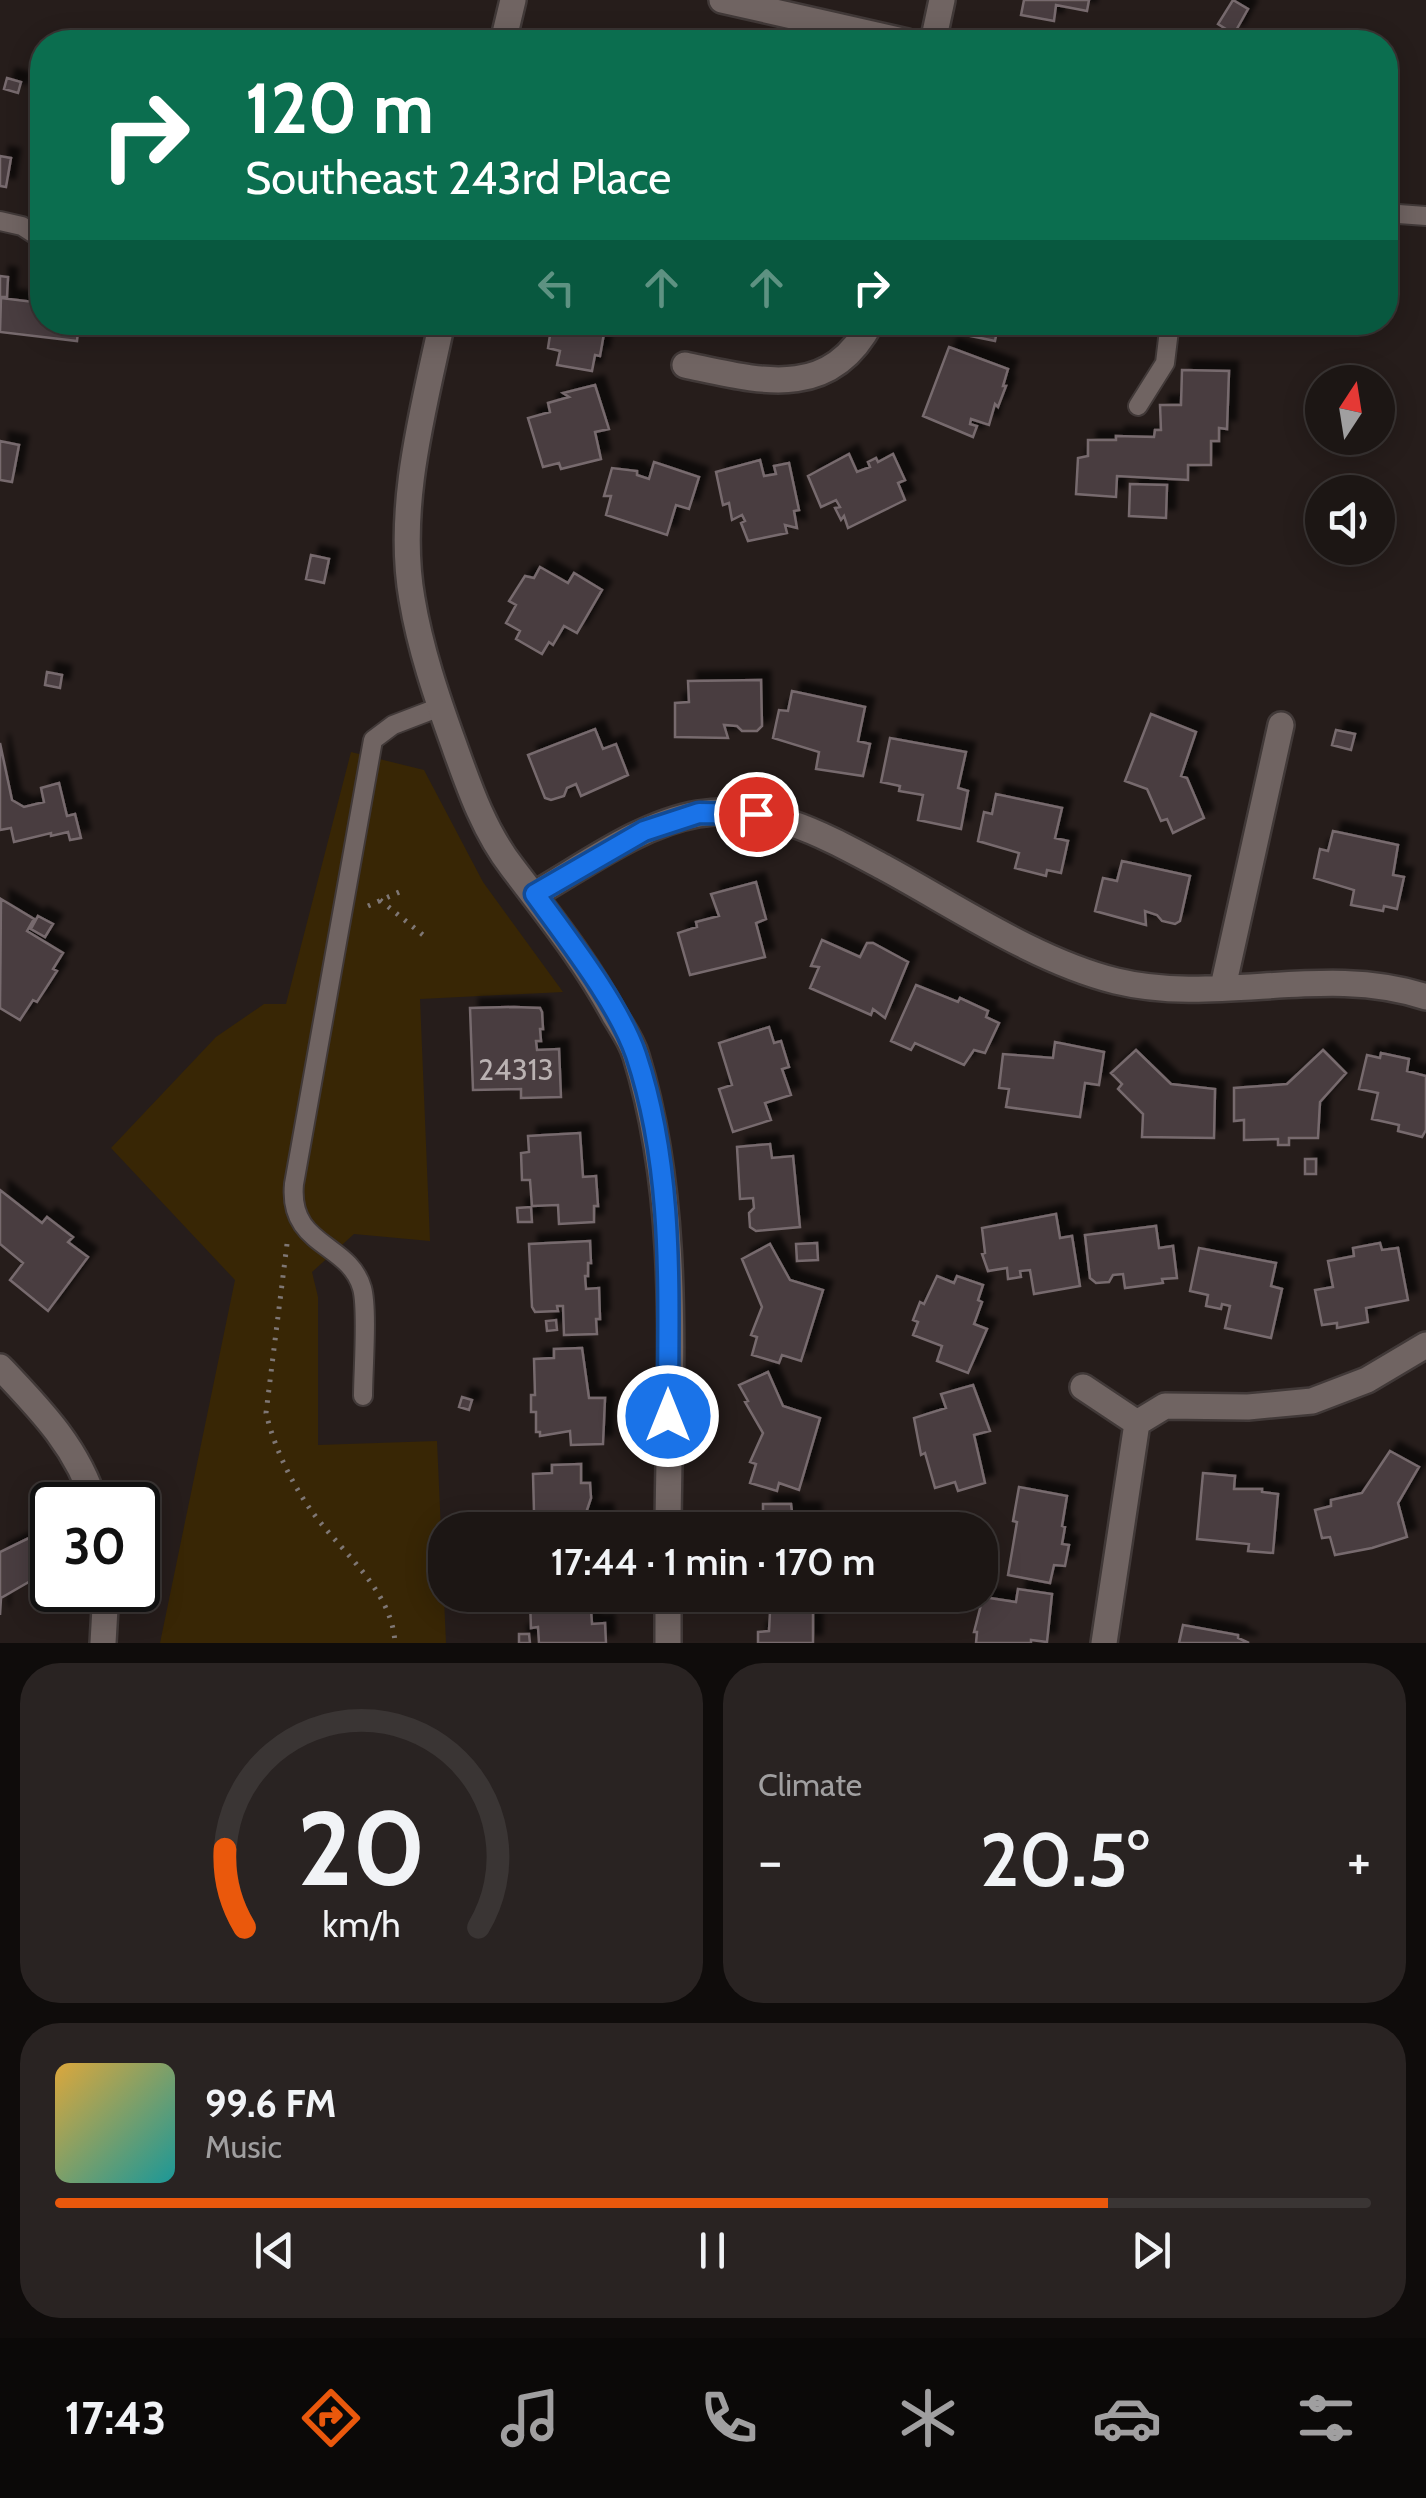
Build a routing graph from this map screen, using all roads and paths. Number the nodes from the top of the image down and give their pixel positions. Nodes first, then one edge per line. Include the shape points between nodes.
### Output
1 (513, 0) edge
2 (722, 0) edge
3 (942, 0) edge
4 (506, 30) edge
5 (854, 30) edge
6 (936, 30) edge
7 (1398, 213) edge
8 (1426, 216) edge
9 (0, 221) edge
10 (30, 232) edge
11 (439, 335) edge
12 (865, 335) edge
13 (1168, 335) edge
14 (685, 365) dead end
15 (1138, 406) dead end
16 (440, 707) junction
17 (1281, 725) dead end
18 (406, 889) dead end
19 (535, 894) junction
20 (380, 900) junction
21 (342, 917) junction
22 (423, 935) dead end
23 (1223, 987) junction
24 (1426, 997) edge
25 (292, 1206) junction
26 (1426, 1345) edge
27 (0, 1367) edge
28 (1083, 1386) dead end
29 (364, 1396) dead end
30 (1136, 1423) junction
31 (88, 1482) edge
32 (668, 1512) edge
33 (105, 1612) edge
34 (668, 1612) edge
35 (103, 1643) edge
36 (395, 1643) edge
37 (668, 1643) edge
38 (1104, 1643) edge

1 - 4 street
2 - 5 street
3 - 6 street
7 - 8 lane
9 - 10 lane
11 - 16 street via 408,521 412,598
12 - 14 street via 840,363 794,381
13 - 15 lane via 1164,363
16 - 19 street via 478,810
16 - 21 lane via 374,740
17 - 23 street
18 - 20 path
19 - 23 street via 644,831 699,813 756,814 810,828 1067,967 1175,990
19 - 32 street via 594,976 635,1052 654,1129 669,1227
20 - 21 path
20 - 22 path
21 - 25 lane
23 - 24 street via 1333,981
25 - 29 lane via 363,1290
25 - 36 path via 266,1413 272,1441 308,1505 382,1600
26 - 30 street via 1367,1380 1312,1400 1165,1406
27 - 31 street via 48,1416
28 - 30 street
30 - 38 street
33 - 35 street
34 - 37 street

